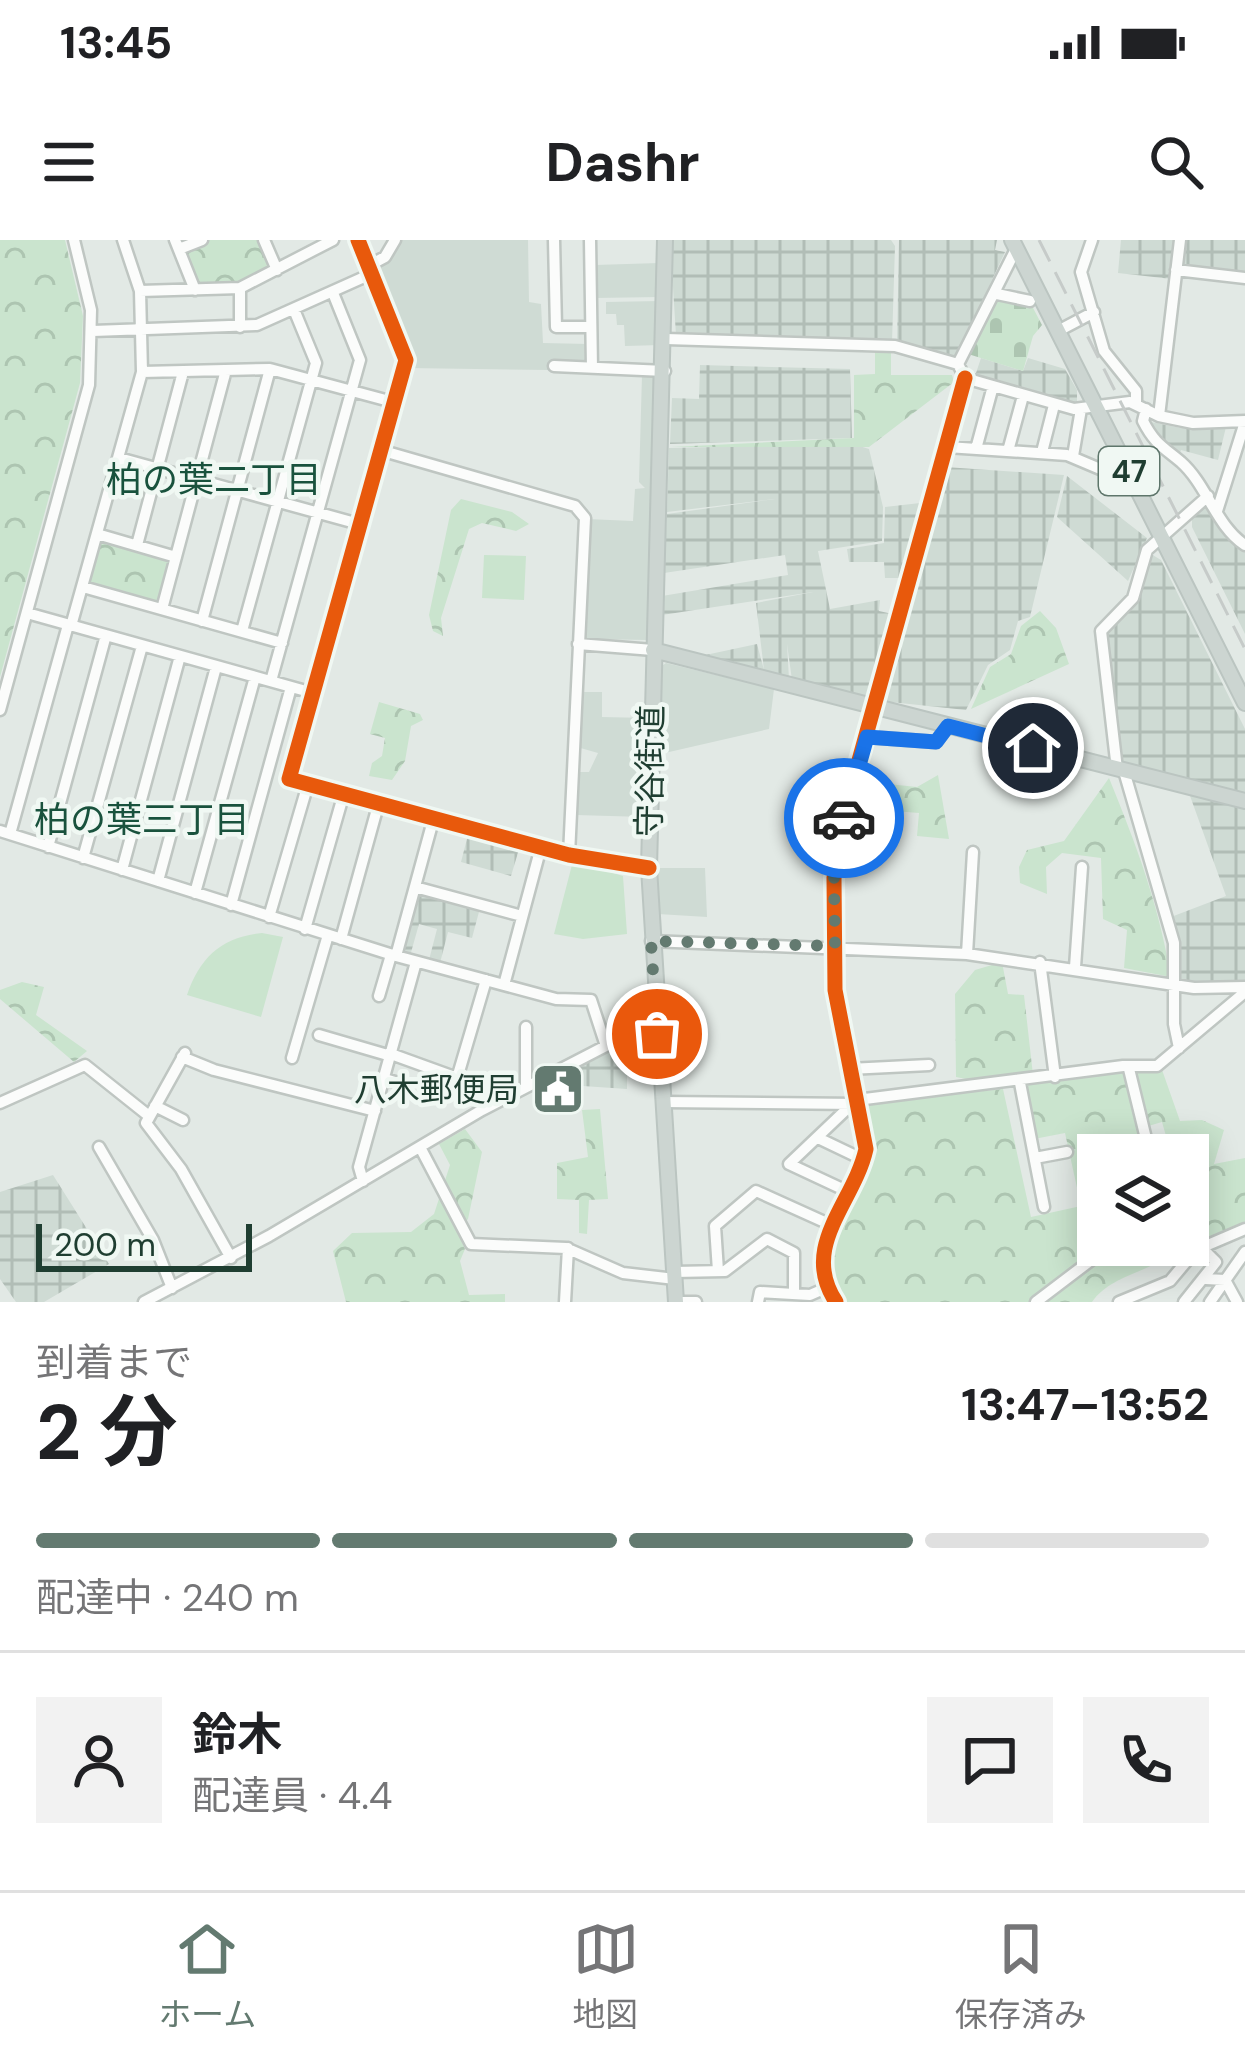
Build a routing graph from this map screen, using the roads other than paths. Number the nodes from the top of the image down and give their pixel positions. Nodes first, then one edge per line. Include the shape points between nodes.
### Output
1 (74, 240) edge
2 (123, 240) edge
3 (202, 240) edge
4 (264, 240) edge
5 (333, 240) edge
6 (358, 240) edge
7 (395, 240) edge
8 (554, 240) edge
9 (590, 240) edge
10 (664, 240) edge
11 (1092, 240) edge
12 (1180, 240) edge
13 (177, 244) edge
14 (1014, 244) edge
15 (314, 245) edge
16 (277, 270) junction
17 (370, 270) junction
18 (1176, 270) junction
19 (1245, 278) edge
20 (240, 288) junction
21 (195, 290) junction
22 (140, 291) junction
23 (333, 292) junction
24 (998, 294) junction
25 (1030, 301) dead end
26 (296, 311) junction
27 (1094, 312) junction
28 (591, 327) junction
29 (240, 328) junction
30 (141, 329) junction
31 (93, 331) junction
32 (1058, 331) junction
33 (666, 339) junction
34 (958, 364) junction
35 (554, 366) dead end
36 (592, 368) junction
37 (270, 369) junction
38 (226, 370) junction
39 (665, 371) junction
40 (142, 372) junction
41 (183, 372) junction
42 (965, 378) junction
43 (311, 379) junction
44 (993, 386) junction
45 (352, 390) junction
46 (1023, 396) junction
47 (393, 402) junction
48 (1054, 405) junction
49 (1141, 406) junction
50 (1089, 407) junction
51 (1159, 416) junction
52 (1245, 421) edge
53 (947, 447) junction
54 (976, 449) junction
55 (380, 450) junction
56 (1008, 451) junction
57 (1042, 452) junction
58 (1073, 456) junction
59 (119, 458) junction
60 (1127, 468) junction
61 (158, 469) junction
62 (198, 480) junction
63 (238, 491) junction
64 (1208, 496) junction
65 (278, 502) junction
66 (1217, 511) junction
67 (318, 513) junction
68 (359, 524) junction
69 (97, 534) junction
70 (1162, 537) junction
71 (137, 545) junction
72 (1245, 545) edge
73 (176, 557) junction
74 (83, 587) junction
75 (162, 609) junction
76 (27, 613) junction
77 (202, 621) junction
78 (70, 625) junction
79 (242, 631) junction
80 (106, 635) junction
81 (282, 643) junction
82 (578, 644) junction
83 (142, 646) junction
84 (653, 650) junction
85 (180, 656) junction
86 (216, 667) junction
87 (255, 677) junction
88 (271, 681) junction
89 (291, 687) junction
90 (313, 693) junction
91 (1245, 703) edge
92 (873, 707) junction
93 (0, 710) edge
94 (948, 726) junction
95 (867, 737) junction
96 (1120, 770) junction
97 (308, 784) junction
98 (344, 793) junction
99 (1245, 801) edge
100 (380, 802) junction
101 (434, 817) junction
102 (5, 833) edge
103 (48, 847) junction
104 (542, 847) junction
105 (973, 852) dead end
106 (569, 855) junction
107 (83, 858) junction
108 (1082, 866) dead end
109 (649, 868) junction
110 (122, 870) junction
111 (158, 881) junction
112 (415, 887) junction
113 (196, 893) junction
114 (232, 905) junction
115 (522, 916) junction
116 (269, 917) junction
117 (305, 928) junction
118 (334, 937) junction
119 (651, 941) junction
120 (835, 946) junction
121 (967, 954) junction
122 (393, 955) junction
123 (416, 962) junction
124 (1040, 962) junction
125 (1075, 967) junction
126 (486, 980) junction
127 (1176, 984) junction
128 (504, 986) junction
129 (1245, 990) edge
130 (379, 996) dead end
131 (656, 1020) junction
132 (526, 1027) dead end
133 (320, 1035) dead end
134 (605, 1043) junction
135 (1179, 1048) junction
136 (391, 1055) junction
137 (292, 1058) dead end
138 (929, 1065) dead end
139 (849, 1069) junction
140 (1129, 1069) junction
141 (458, 1075) junction
142 (1055, 1077) junction
143 (385, 1079) junction
144 (1020, 1083) junction
145 (405, 1085) dead end
146 (526, 1087) junction
147 (507, 1096) junction
148 (663, 1102) junction
149 (0, 1103) edge
150 (855, 1103) junction
151 (152, 1111) junction
152 (375, 1112) junction
153 (183, 1120) dead end
154 (1145, 1134) edge
155 (818, 1138) junction
156 (99, 1147) dead end
157 (421, 1149) junction
158 (1067, 1152) dead end
159 (1035, 1157) junction
160 (864, 1160) junction
161 (363, 1181) junction
162 (851, 1193) junction
163 (1044, 1208) dead end
164 (829, 1224) junction
165 (1245, 1229) edge
166 (1209, 1243) edge
167 (568, 1248) junction
168 (1245, 1252) edge
169 (1209, 1257) edge
170 (230, 1258) junction
171 (1083, 1266) edge
172 (1181, 1266) edge
173 (718, 1271) junction
174 (675, 1276) junction
175 (1206, 1279) junction
176 (1225, 1280) junction
177 (172, 1288) junction
178 (826, 1288) junction
179 (794, 1294) junction
180 (144, 1302) edge
181 (566, 1302) edge
182 (676, 1302) edge
183 (696, 1302) edge
184 (758, 1302) edge
185 (836, 1302) edge
186 (1036, 1302) edge
187 (1120, 1302) edge
188 (1184, 1302) edge
189 (1210, 1302) edge
190 (1237, 1302) edge

1 - 31 street
2 - 22 street
3 - 13 street
4 - 16 street
5 - 15 street
6 - 17 street
7 - 17 street
8 - 28 street via 556,326
9 - 28 street
10 - 33 main road, 守谷街道
11 - 27 street via 1080,266
12 - 18 street
13 - 21 street
14 - 24 street
14 - 32 main road, 47
15 - 16 street
16 - 20 street
17 - 23 street
17 - 47 street via 406,360
18 - 19 street
18 - 51 street
20 - 21 street
20 - 29 street
21 - 22 street
22 - 30 street
23 - 26 street
23 - 45 street via 360,360
24 - 25 street
24 - 34 street
26 - 29 street
26 - 43 street via 316,363
27 - 32 street
27 - 49 street via 1104,351
28 - 36 street
29 - 30 street
30 - 31 street
30 - 40 street
31 - 76 street via 89,385
32 - 50 main road, 47
33 - 34 street via 895,346
33 - 39 main road, 守谷街道
34 - 42 street
35 - 36 street
36 - 39 street
37 - 38 street
37 - 43 street
37 - 63 street
38 - 41 street
38 - 62 street
39 - 84 main road, 守谷街道
40 - 41 street
40 - 59 street
41 - 61 street
42 - 44 street
42 - 53 street
43 - 45 street
43 - 65 street
44 - 46 street
44 - 54 street
45 - 47 street
45 - 67 street
46 - 48 street
46 - 56 street
47 - 55 street
48 - 50 street
48 - 57 street
49 - 50 street
49 - 51 street
49 - 64 street via 1157,447
50 - 58 street
50 - 60 main road, 47
51 - 52 street
52 - 66 street
53 - 54 street
53 - 92 street
54 - 56 street
55 - 68 street
55 - 82 street via 575,506 585,518
56 - 57 street
57 - 58 street
58 - 60 street via 1112,474
59 - 61 street
59 - 69 street
60 - 70 main road, 47
61 - 62 street
61 - 71 street
62 - 63 street
62 - 73 street
63 - 65 street
63 - 77 street
64 - 66 street
64 - 70 street
65 - 67 street
65 - 79 street
66 - 72 street
67 - 68 street
67 - 81 street
68 - 90 street
69 - 71 street
69 - 74 street
70 - 91 main road, 47
70 - 96 street via 1141,562 1133,598 1099,639
71 - 73 street
73 - 75 street
74 - 75 street
74 - 78 street
75 - 77 street
76 - 78 street
76 - 93 street
77 - 79 street
78 - 80 street
78 - 102 street
79 - 81 street
80 - 83 street
80 - 103 street
81 - 88 street
82 - 84 street
82 - 106 street
83 - 85 street
83 - 107 street
84 - 92 main road
84 - 109 main road, 守谷街道
85 - 86 street
85 - 110 street
86 - 87 street
86 - 111 street
87 - 88 street
87 - 113 street
88 - 89 street
89 - 90 street
89 - 114 street
90 - 97 street via 289,778
92 - 94 main road
92 - 95 street
94 - 95 street via 936,742
94 - 96 main road
95 - 120 street via 839,842
96 - 99 main road
96 - 127 street via 1170,922
97 - 98 street
97 - 116 street
98 - 100 street
98 - 117 street
100 - 101 street
100 - 118 street
101 - 104 street
101 - 112 street
102 - 103 street
103 - 107 street
104 - 106 street
104 - 115 street
105 - 121 street
106 - 109 street
107 - 110 street
108 - 125 street
109 - 119 main road, 守谷街道
110 - 111 street
111 - 113 street
112 - 115 street
112 - 122 street
113 - 114 street
114 - 116 street
115 - 128 street
116 - 117 street
117 - 118 street
118 - 122 street
118 - 137 street
119 - 120 street
119 - 131 main road, 守谷街道
120 - 121 street
120 - 139 street
121 - 124 street
122 - 123 street
122 - 130 street
123 - 126 street
123 - 136 street
124 - 125 street
124 - 142 street
125 - 127 street
126 - 128 street
126 - 141 street
127 - 129 street
127 - 135 street
128 - 134 street via 591,1000
129 - 135 street
131 - 134 street
131 - 148 main road, 守谷街道
132 - 146 street
133 - 136 street
134 - 146 street
135 - 140 street via 1157,1066
136 - 141 street
136 - 143 street
138 - 139 street
139 - 150 street
140 - 142 street
140 - 154 street
141 - 147 street
142 - 144 street
143 - 145 street
143 - 152 street
144 - 150 street
144 - 159 street
146 - 147 street
147 - 157 street
148 - 150 street
148 - 174 main road, 守谷街道
149 - 151 street via 85,1065
150 - 155 street
150 - 160 street
151 - 152 street via 183,1055
151 - 153 street
151 - 170 street via 146,1123
152 - 161 street via 359,1167
155 - 160 street
155 - 162 street via 789,1164
156 - 177 street
157 - 161 street
157 - 167 street via 468,1242
158 - 159 street
159 - 163 street
160 - 162 street
161 - 170 street
162 - 164 street
164 - 173 street via 756,1191 716,1226
164 - 178 street
165 - 166 street
167 - 174 street via 622,1273
167 - 181 street
168 - 176 street
169 - 175 street via 1216,1262
170 - 177 street
171 - 186 street
172 - 187 street via 1170,1281
173 - 174 street
173 - 179 street via 767,1239 794,1253
174 - 182 main road, 守谷街道
175 - 176 street
175 - 188 street
176 - 189 street
176 - 190 street
177 - 180 street
178 - 179 street
178 - 185 street
179 - 184 street via 760,1292
182 - 183 street

